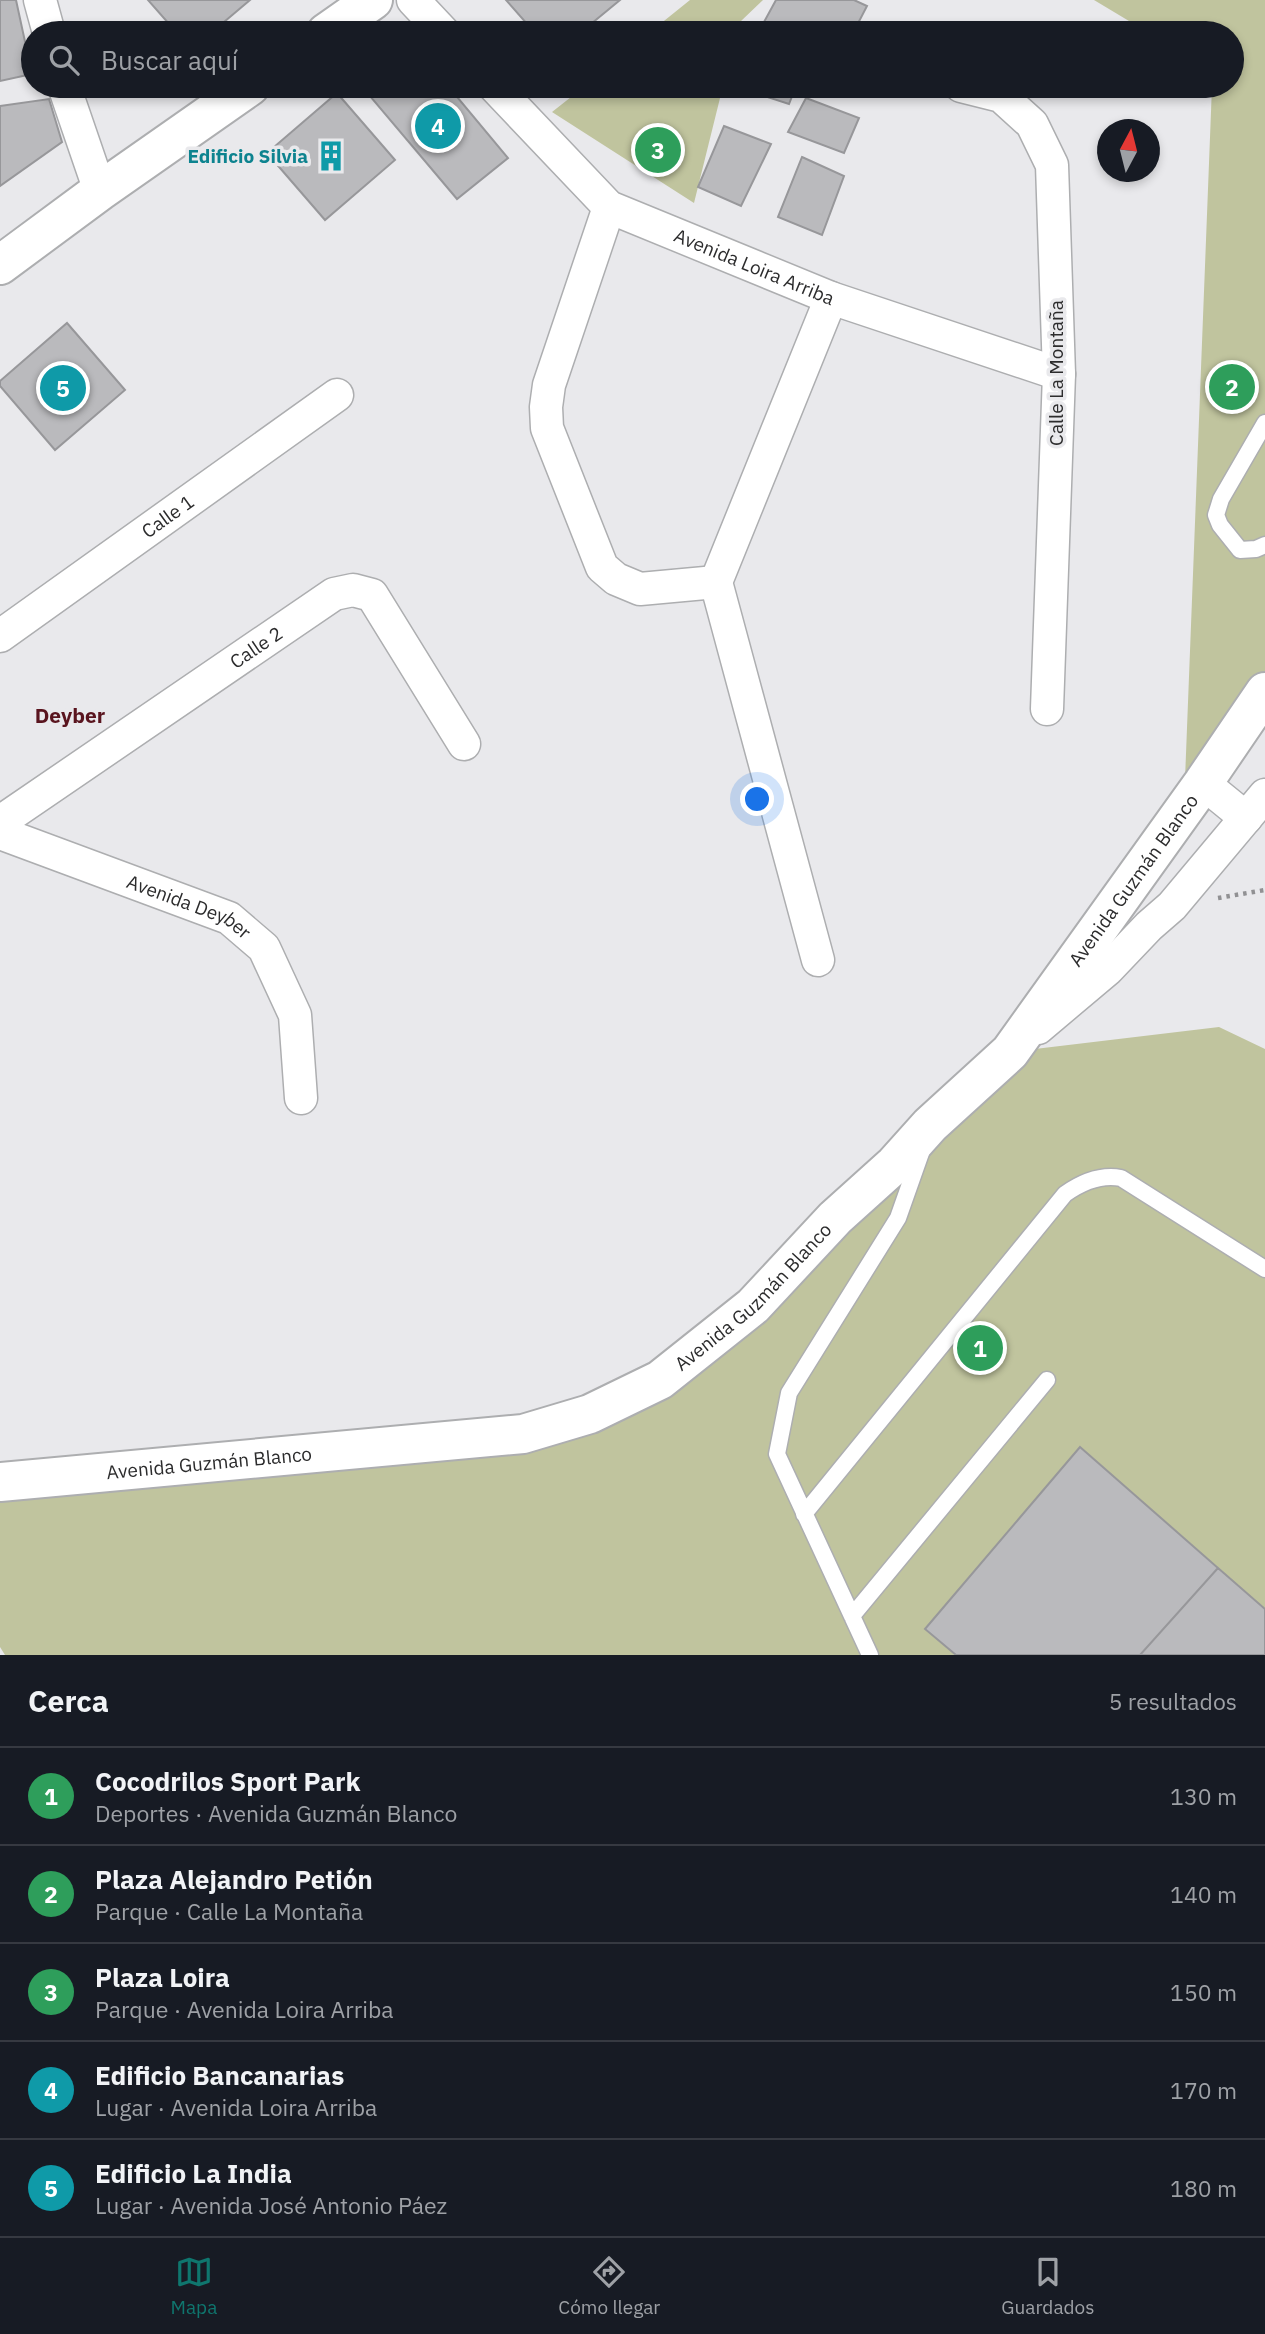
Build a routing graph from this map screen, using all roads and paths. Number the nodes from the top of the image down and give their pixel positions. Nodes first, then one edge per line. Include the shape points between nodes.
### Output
1 (40, 0) edge
2 (373, 0) edge
3 (413, 0) edge
4 (46, 21) edge
5 (343, 21) edge
6 (433, 21) edge
7 (67, 98) edge
8 (233, 98) edge
9 (505, 98) edge
10 (1003, 98) edge
11 (100, 191) junction
12 (609, 207) junction
13 (0, 265) edge
14 (831, 298) junction
15 (1059, 374) junction
16 (337, 395) dead end
17 (1265, 423) edge
18 (1265, 545) edge
19 (716, 582) junction
20 (0, 636) edge
21 (1265, 692) edge
22 (1047, 709) dead end
23 (464, 744) dead end
24 (1203, 783) junction
25 (1256, 807) edge
26 (0, 822) edge
27 (0, 833) edge
28 (818, 960) dead end
29 (1010, 1052) junction
30 (301, 1098) dead end
31 (930, 1125) junction
32 (1265, 1269) edge
33 (1047, 1380) dead end
34 (0, 1482) edge
35 (804, 1514) junction
36 (852, 1616) junction
37 (870, 1655) edge

1 - 4 street
2 - 5 street
3 - 6 street
7 - 11 street
8 - 11 street
9 - 12 street, Avenida Loira Arriba
10 - 15 street, Calle La Montaña via 1032,124 1052,165
11 - 13 street
12 - 14 street, Avenida Loira Arriba
12 - 19 street via 549,385 547,428 602,566 616,579 640,589
14 - 15 street, Avenida Loira Arriba
14 - 19 street
15 - 22 street, Calle La Montaña
16 - 20 street, Calle 1
17 - 18 lane via 1216,515 1240,550
19 - 28 street
21 - 24 street, Avenida Guzmán Blanco
23 - 26 street, Calle 2 via 372,595 353,590 334,594
24 - 25 street
24 - 29 street, Avenida Guzmán Blanco
25 - 29 street via 1172,905 1108,970
27 - 30 street, Avenida Deyber via 229,918 264,948 295,1015
29 - 31 street, Avenida Guzmán Blanco
31 - 34 street, Avenida Guzmán Blanco via 753,1306 660,1380 590,1414 523,1434
31 - 35 lane via 898,1218 789,1393 777,1454
32 - 35 lane via 1121,1178 1108,1175 1079,1184 1065,1194
33 - 36 lane
35 - 36 lane
36 - 37 lane

